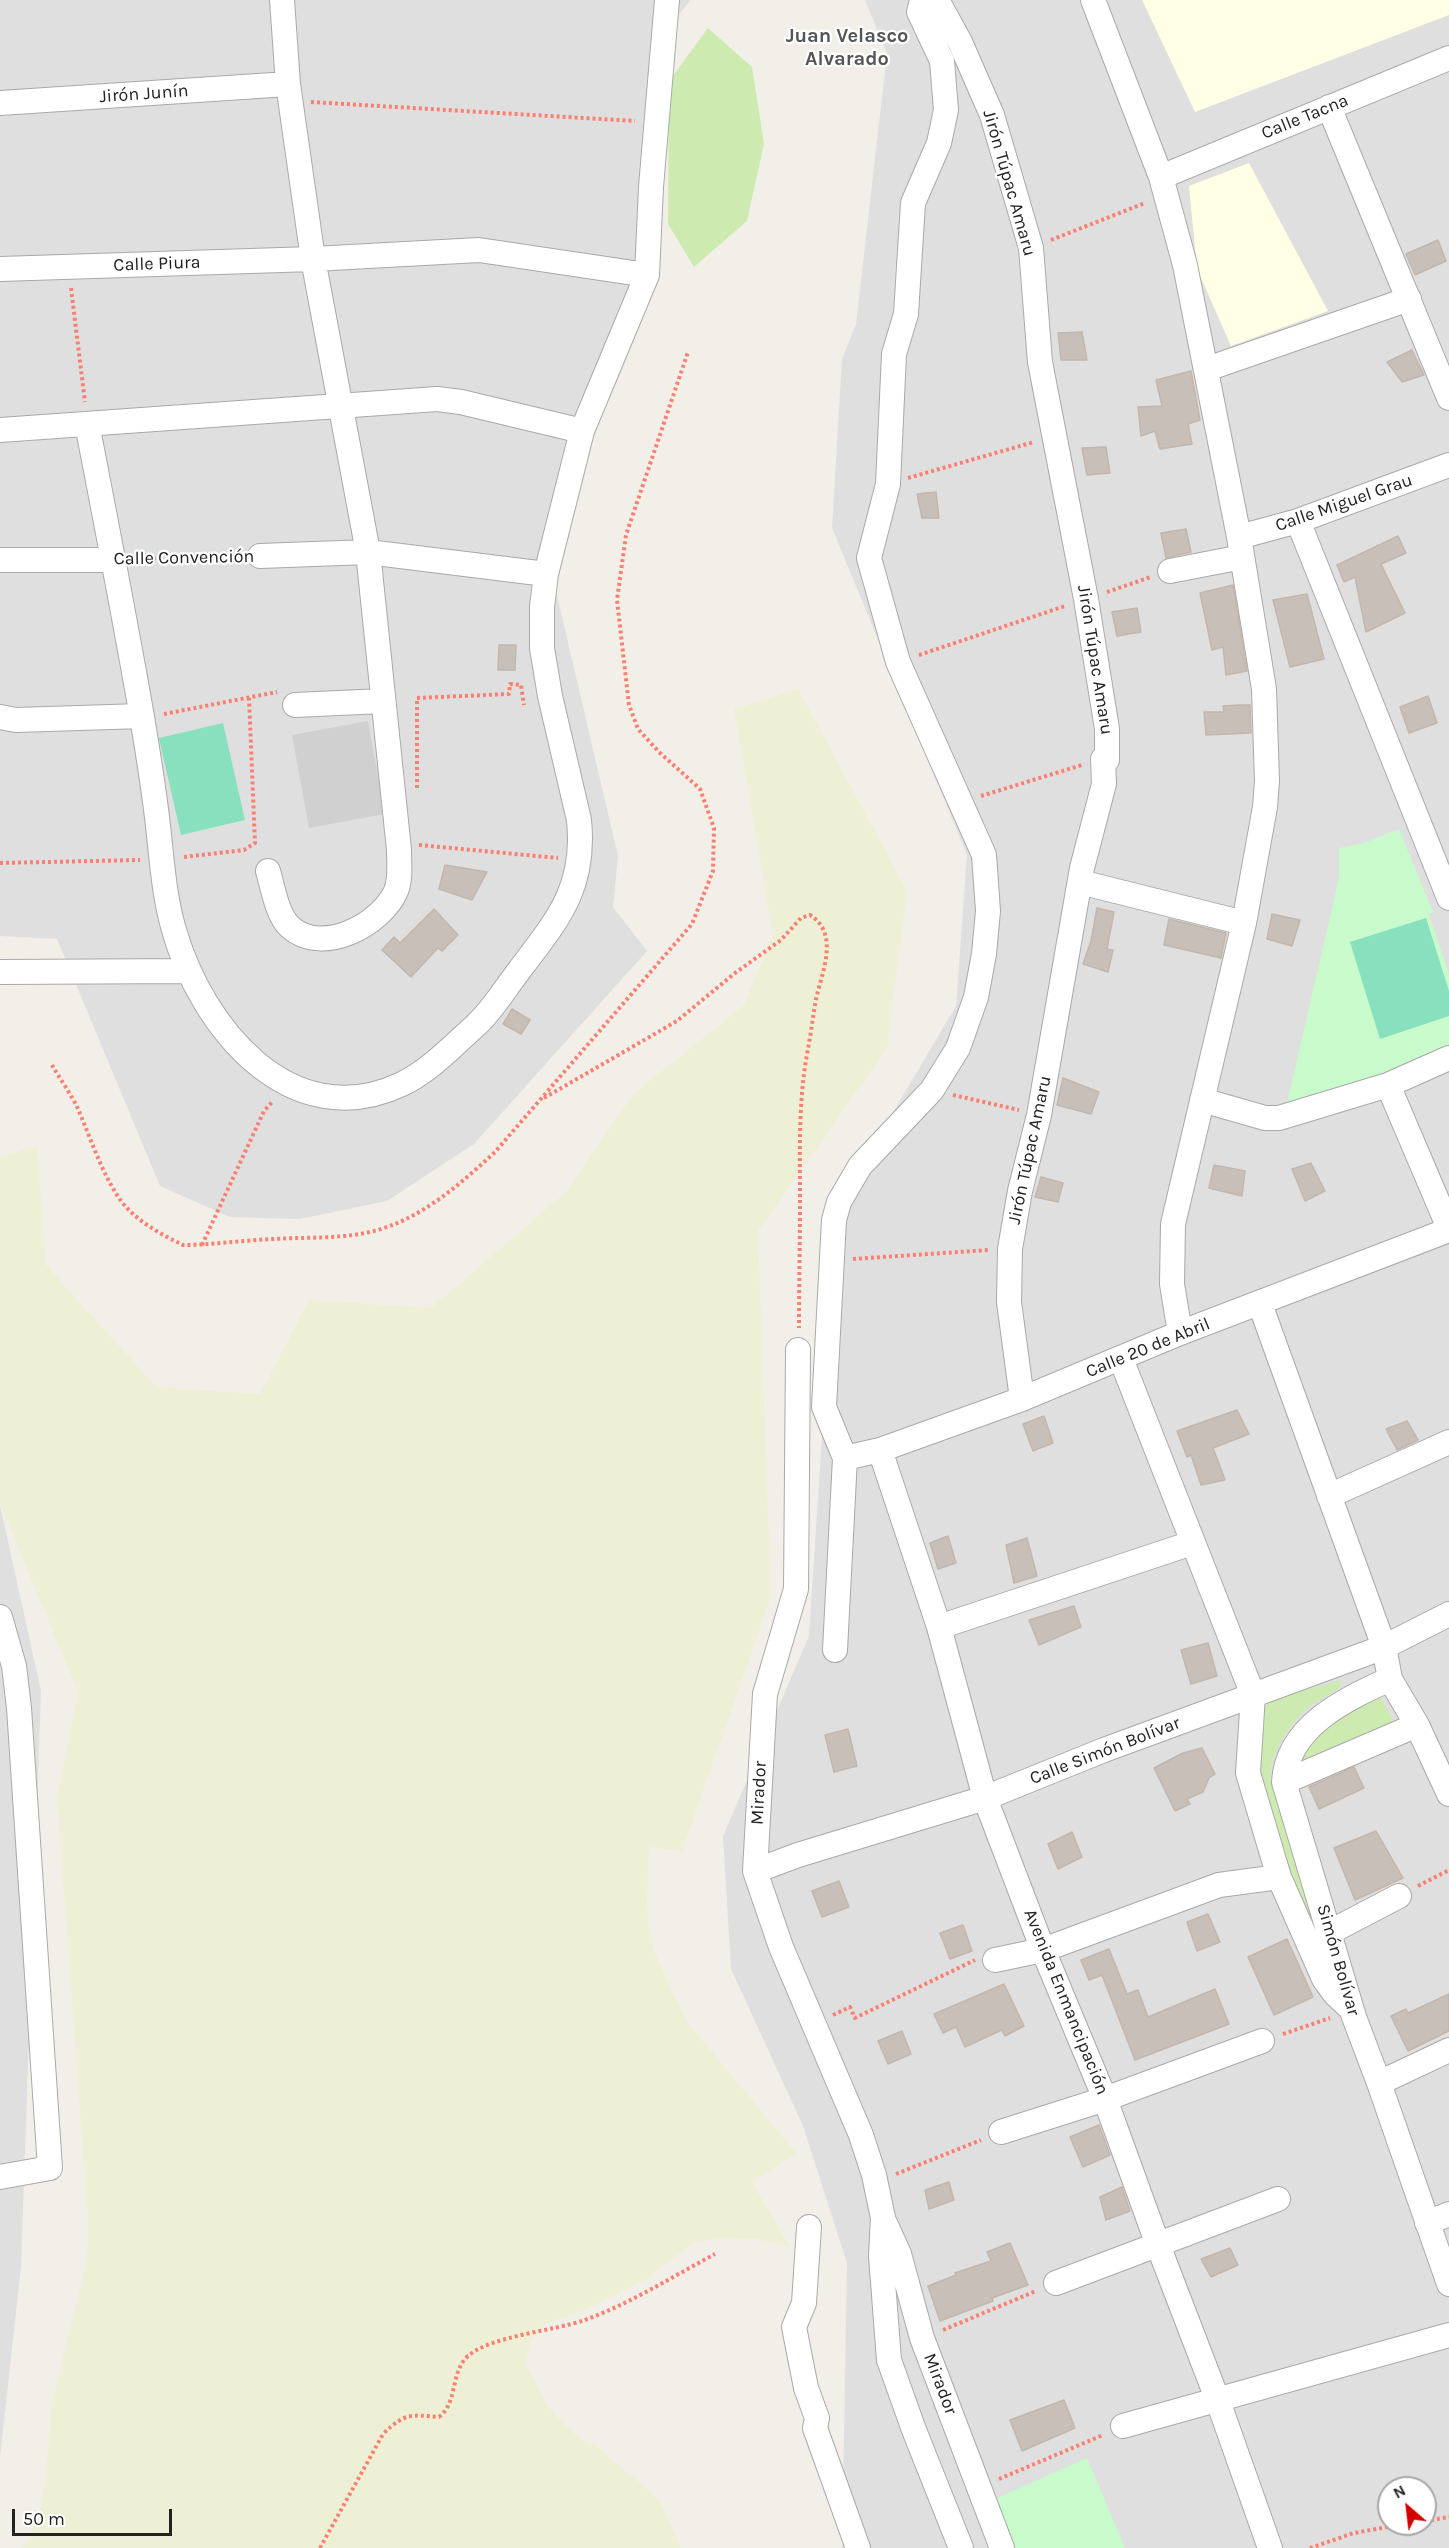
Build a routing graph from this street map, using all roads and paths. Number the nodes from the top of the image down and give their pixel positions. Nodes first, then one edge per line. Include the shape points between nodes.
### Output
1 (282, 0) edge
2 (667, 0) edge
3 (922, 0) edge
4 (937, 0) edge
5 (1093, 0) edge
6 (1449, 58) edge
7 (290, 92) junction
8 (0, 103) edge
9 (1329, 107) junction
10 (657, 122) junction
11 (1161, 177) junction
12 (1151, 200) dead end
13 (1031, 248) junction
14 (313, 259) junction
15 (69, 267) junction
16 (0, 269) edge
17 (647, 275) junction
18 (1408, 299) junction
19 (688, 352) dead end
20 (1207, 369) junction
21 (1449, 398) edge
22 (341, 407) junction
23 (87, 424) junction
24 (0, 430) edge
25 (582, 431) junction
26 (1056, 436) junction
27 (1449, 465) edge
28 (888, 484) junction
29 (1298, 521) junction
30 (1240, 547) junction
31 (368, 552) junction
32 (260, 556) joint
33 (0, 560) edge
34 (113, 560) junction
35 (1170, 571) joint
36 (546, 574) junction
37 (1086, 599) junction
38 (898, 662) junction
39 (249, 698) junction
40 (383, 701) junction
41 (295, 705) joint
42 (524, 705) dead end
43 (142, 716) junction
44 (0, 717) edge
45 (1103, 759) junction
46 (417, 789) dead end
47 (960, 802) junction
48 (417, 834) dead end
49 (161, 859) junction
50 (579, 860) junction
51 (0, 863) edge
52 (267, 872) dead end
53 (1080, 882) junction
54 (1449, 898) edge
55 (1244, 923) junction
56 (188, 971) junction
57 (0, 972) edge
58 (1449, 1058) edge
59 (52, 1065) dead end
60 (288, 1085) junction
61 (1388, 1085) junction
62 (932, 1090) junction
63 (541, 1100) junction
64 (1202, 1100) junction
65 (1039, 1115) junction
66 (1449, 1229) edge
67 (202, 1245) junction
68 (1010, 1249) junction
69 (830, 1257) junction
70 (1260, 1304) junction
71 (1180, 1333) junction
72 (798, 1350) joint
73 (1121, 1359) junction
74 (1022, 1399) junction
75 (1449, 1442) edge
76 (880, 1450) junction
77 (844, 1458) junction
78 (1329, 1496) junction
79 (1192, 1543) junction
80 (1449, 1614) edge
81 (0, 1617) edge
82 (939, 1627) junction
83 (1383, 1647) junction
84 (835, 1650) dead end
85 (1390, 1679) junction
86 (1252, 1695) junction
87 (1417, 1725) junction
88 (1284, 1782) junction
89 (1449, 1794) edge
90 (985, 1798) junction
91 (1449, 1870) edge
92 (755, 1871) junction
93 (1279, 1877) junction
94 (1399, 1896) joint
95 (1330, 1932) junction
96 (1043, 1950) junction
97 (995, 1960) joint
98 (1352, 2010) junction
99 (838, 2012) dead end
100 (1262, 2041) joint
101 (1449, 2050) edge
102 (1379, 2082) junction
103 (1105, 2100) junction
104 (1001, 2132) joint
105 (890, 2176) dead end
106 (0, 2177) edge
107 (1278, 2199) dead end
108 (1449, 2214) edge
109 (883, 2218) junction
110 (1427, 2223) junction
111 (809, 2228) dead end
112 (1158, 2245) junction
113 (715, 2254) dead end
114 (1056, 2283) joint
115 (1449, 2284) edge
116 (933, 2334) dead end
117 (1449, 2335) edge
118 (1218, 2401) junction
119 (1123, 2426) joint
120 (998, 2480) dead end
121 (1377, 2529) edge
122 (320, 2548) edge
123 (858, 2548) edge
124 (961, 2548) edge
125 (1002, 2548) edge
126 (1270, 2548) edge
127 (1310, 2548) edge

1 - 7 street
2 - 10 street
3 - 28 street via 919,12 942,61 946,110 939,142 913,203 906,314 894,354
4 - 13 street, Jirón Túpac Amaru via 992,115
5 - 11 street
6 - 9 street, Calle Tacna
7 - 8 street, Jirón Junín
7 - 10 path
7 - 14 street
9 - 11 street, Calle Tacna
9 - 18 street
10 - 17 street
11 - 20 street
12 - 13 path
13 - 26 street, Jirón Túpac Amaru via 1040,362
14 - 15 street, Calle Piura
14 - 17 street, Calle Piura via 479,250
14 - 22 street
15 - 16 street, Calle Piura
15 - 23 path
17 - 25 street
18 - 20 street
18 - 21 street
19 - 63 path via 626,535 617,600 629,705 638,729 700,789 714,828 713,871 692,924
20 - 30 street
22 - 23 street
22 - 25 street via 437,399
22 - 31 street
23 - 24 street
23 - 34 street
25 - 36 street
26 - 28 path
26 - 37 street, Jirón Túpac Amaru
27 - 29 street, Calle Miguel Grau
28 - 38 street via 868,558
29 - 30 street, Calle Miguel Grau
29 - 54 street
30 - 35 street, Calle Miguel Grau
30 - 55 street via 1264,689 1267,781
31 - 32 street, Calle Convención
31 - 36 street, Calle Convención
31 - 40 street
32 - 34 path, Calle Convención
33 - 34 street, Calle Convención
34 - 43 street
35 - 37 path
36 - 50 street via 542,648 579,820
37 - 38 path
37 - 45 street, Jirón Túpac Amaru via 1107,729 1107,759
38 - 47 street
39 - 41 path via 292,690
39 - 43 path
39 - 49 path via 255,843 244,850
40 - 41 street
40 - 52 street via 399,850 399,883 389,904 359,929 320,938 307,935 283,919
42 - 46 path via 521,685 510,684 509,694 417,698
43 - 44 street via 16,720
43 - 49 street
45 - 47 path
45 - 53 street, Jirón Túpac Amaru via 1104,784
47 - 62 street via 984,855 988,911 984,954 976,997 958,1048
48 - 50 path via 417,845
49 - 51 path
49 - 56 street via 174,930
50 - 60 street via 560,915 483,1019 429,1066 399,1085 353,1097 312,1093
53 - 55 street
53 - 65 street, Jirón Túpac Amaru
55 - 64 street
56 - 57 street
56 - 60 street via 237,1046 258,1067
58 - 61 street
59 - 67 path via 120,1199 162,1234 183,1245
60 - 67 path via 264,1111
61 - 64 street via 1279,1118 1265,1118
61 - 66 street
62 - 65 path
62 - 69 street via 861,1166 839,1202
63 - 67 path via 461,1183 400,1222 366,1233
63 - 72 path via 677,1021 781,940 801,918 810,915 816,919 827,946 827,963 816,999 802,1093
64 - 71 street via 1173,1224 1172,1284
65 - 68 street, Jirón Túpac Amaru
66 - 70 street, Calle 20 de Abril
68 - 69 path via 857,1259
68 - 74 street, Jirón Túpac Amaru via 1009,1302
69 - 77 street via 824,1407
70 - 71 street, Calle 20 de Abril
70 - 78 street
71 - 73 street, Calle 20 de Abril
72 - 92 street, Mirador via 796,1589 765,1694
73 - 74 street, Calle 20 de Abril
73 - 79 street
74 - 76 street, Calle 20 de Abril
75 - 78 street
76 - 77 street, Calle 20 de Abril
76 - 82 street, Avenida Enmancipación
77 - 84 street
78 - 83 street
79 - 82 street
79 - 86 street
80 - 83 street, Calle Simón Bolívar
81 - 106 street via 14,1666 19,1708 50,2168
82 - 90 street, Avenida Enmancipación
83 - 85 street
83 - 86 street, Calle Simón Bolívar
85 - 87 street
85 - 88 street via 1322,1716 1292,1751
86 - 90 street, Calle Simón Bolívar
86 - 93 street via 1248,1773
87 - 88 street
87 - 89 street
88 - 95 street, Simón Bolívar
90 - 92 street, Calle Simón Bolívar
90 - 96 street, Avenida Enmancipación
91 - 94 path
92 - 109 street, Mirador via 781,1947 861,2135
93 - 96 street via 1219,1886
93 - 98 street via 1324,1979
94 - 95 street
95 - 98 street, Simón Bolívar
96 - 97 street
96 - 103 street, Avenida Enmancipación
97 - 99 path via 991,1952 855,2018 850,2007
98 - 100 path
98 - 102 street, Simón Bolívar
100 - 103 street
101 - 102 street
102 - 110 street, Simón Bolívar
103 - 104 street
103 - 112 street, Avenida Enmancipación
104 - 105 path
107 - 112 street
108 - 110 street
109 - 124 street, Mirador via 881,2256 890,2360
109 - 125 street, Mirador via 899,2253 922,2338
110 - 115 street, Simón Bolívar
111 - 123 street via 804,2303 794,2327 806,2388 817,2418 815,2428
112 - 114 street
112 - 118 street, Avenida Enmancipación
113 - 122 path via 661,2285 586,2319 505,2339 467,2357 446,2412 439,2417 406,2416 383,2434
114 - 116 path
117 - 118 street
118 - 119 street
118 - 126 street, Avenida Enmancipación
119 - 120 path
121 - 127 path

